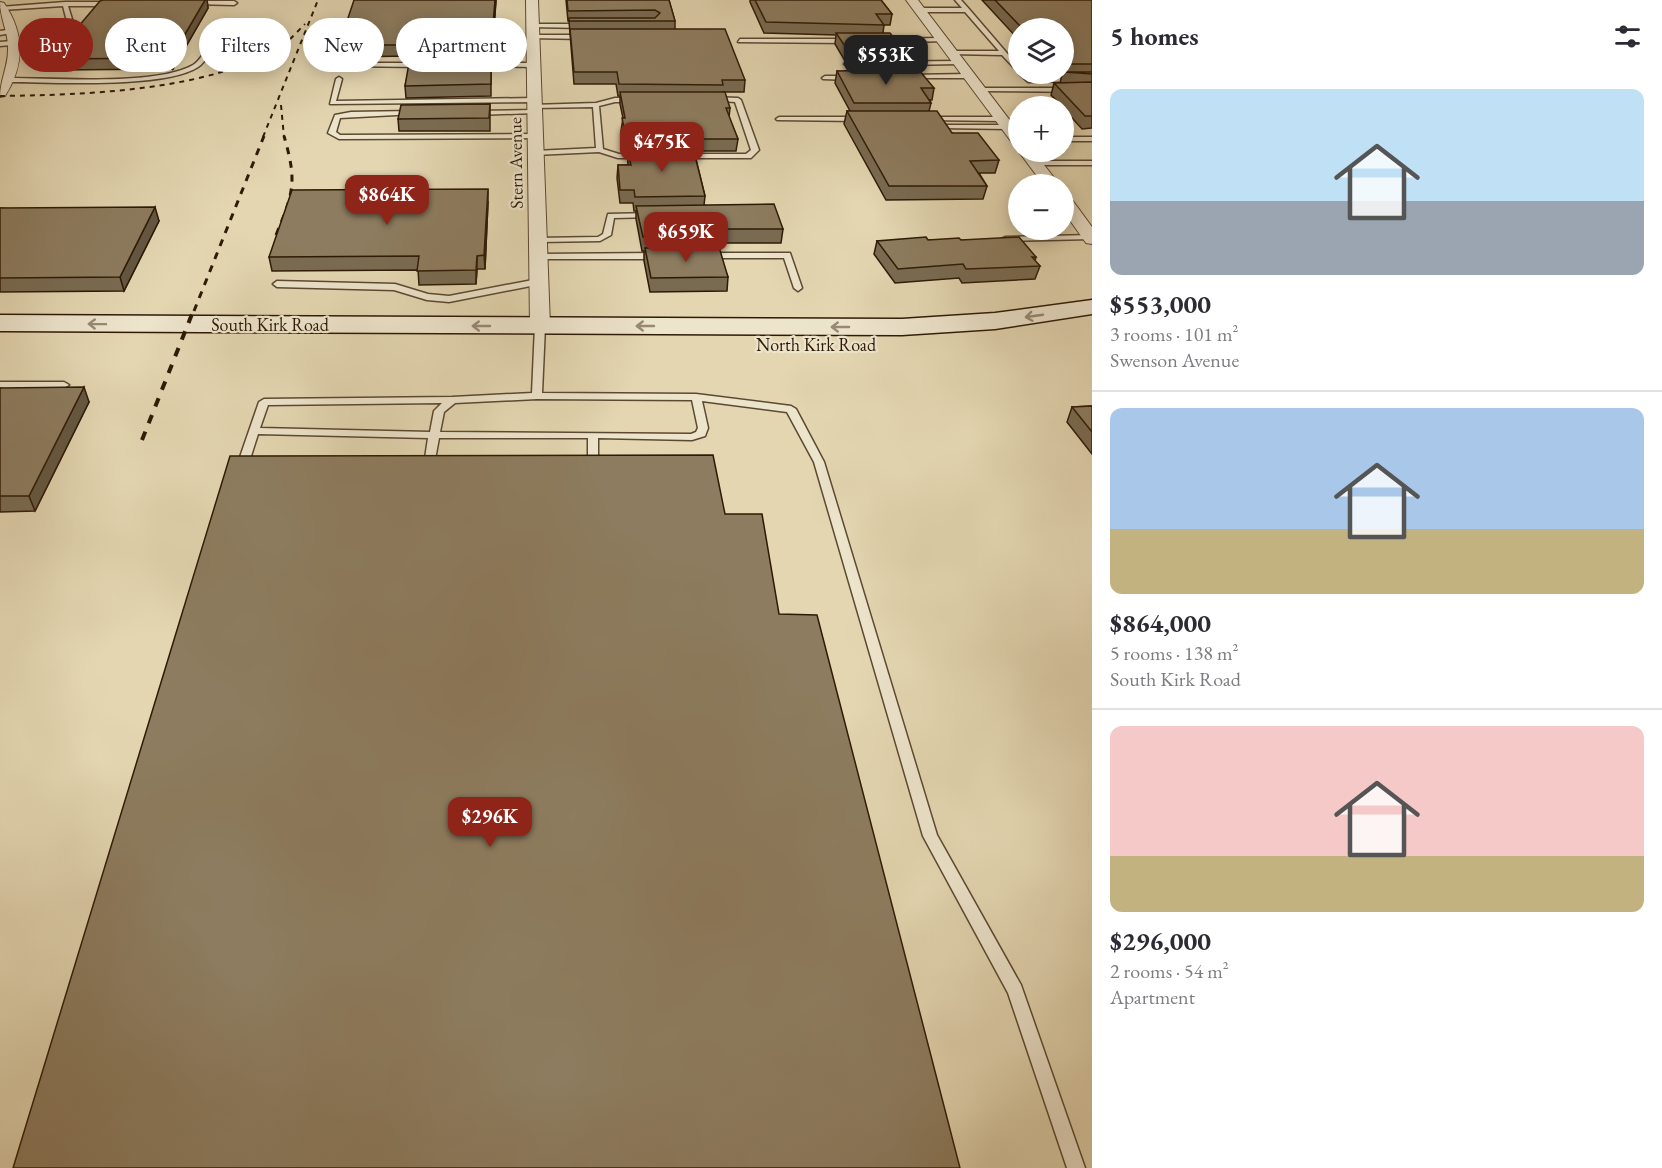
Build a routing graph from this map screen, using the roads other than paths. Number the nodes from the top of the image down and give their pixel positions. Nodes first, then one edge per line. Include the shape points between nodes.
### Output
1 (532, 0) edge
2 (958, 0) edge
3 (189, 3) edge
4 (234, 3) dead end
5 (126, 4) edge
6 (916, 5) edge
7 (1, 7) edge
8 (65, 7) junction
9 (967, 10) junction
10 (599, 26) edge
11 (532, 32) junction
12 (0, 33) edge
13 (16, 37) junction
14 (590, 37) edge
15 (942, 40) junction
16 (740, 41) dead end
17 (859, 41) edge
18 (871, 41) edge
19 (0, 44) edge
20 (1005, 53) junction
21 (1008, 57) edge
22 (955, 58) junction
23 (199, 63) edge
24 (847, 64) edge
25 (527, 65) edge
26 (533, 65) junction
27 (969, 76) junction
28 (903, 77) edge
29 (825, 78) dead end
30 (858, 78) edge
31 (339, 79) dead end
32 (1074, 79) edge
33 (1092, 79) edge
34 (8, 80) junction
35 (980, 90) junction
36 (1092, 90) edge
37 (0, 93) edge
38 (703, 99) edge
39 (648, 100) edge
40 (596, 105) junction
41 (534, 106) junction
42 (420, 113) edge
43 (466, 113) edge
44 (779, 119) dead end
45 (872, 119) edge
46 (919, 119) edge
47 (1005, 123) junction
48 (942, 127) edge
49 (1008, 127) edge
50 (535, 136) junction
51 (1074, 139) edge
52 (1092, 139) edge
53 (600, 150) junction
54 (535, 153) junction
55 (653, 156) edge
56 (665, 156) edge
57 (1074, 159) edge
58 (1034, 162) edge
59 (1092, 163) edge
60 (1043, 174) edge
61 (1074, 213) edge
62 (662, 214) edge
63 (1088, 229) edge
64 (537, 240) junction
65 (990, 240) edge
66 (668, 256) edge
67 (692, 256) edge
68 (538, 257) junction
69 (538, 282) junction
70 (277, 284) dead end
71 (798, 288) dead end
72 (1092, 307) edge
73 (0, 323) edge
74 (1092, 327) edge
75 (539, 335) junction
76 (0, 340) edge
77 (64, 385) edge
78 (0, 386) edge
79 (537, 396) junction
80 (696, 397) junction
81 (452, 400) junction
82 (254, 432) junction
83 (434, 435) junction
84 (593, 435) junction
85 (568, 463) edge
86 (270, 465) edge
87 (429, 465) edge
88 (1076, 1168) edge

1 - 11 street, Stern Avenue
2 - 9 lane
3 - 4 lane
5 - 8 lane via 107,4 95,9
6 - 9 lane
6 - 15 street
7 - 8 lane
7 - 13 street
8 - 13 lane via 72,29 69,36
9 - 20 lane
10 - 11 lane
11 - 14 lane
11 - 26 street, Stern Avenue
12 - 13 lane
13 - 19 lane
13 - 34 street via 14,67
15 - 18 lane
15 - 22 street
16 - 17 lane
20 - 21 lane
20 - 22 lane
22 - 24 lane
22 - 27 street
23 - 34 lane via 143,78
25 - 26 lane
26 - 41 street, Stern Avenue
27 - 28 lane
27 - 35 street
29 - 30 lane
31 - 41 lane via 332,103
32 - 33 lane
34 - 37 street
35 - 36 lane
35 - 47 street
38 - 56 lane via 738,100 755,150 748,156
39 - 40 lane via 615,100
40 - 41 lane
40 - 53 lane
41 - 43 lane
41 - 50 street, Stern Avenue
42 - 50 lane via 337,116 332,133 339,137
44 - 45 lane
46 - 47 lane
47 - 48 lane
47 - 49 street
50 - 54 street, Stern Avenue
51 - 52 lane
53 - 54 lane
53 - 55 lane via 618,156
54 - 64 street, Stern Avenue
57 - 59 lane
58 - 60 street
61 - 63 street
62 - 64 lane via 611,216 607,236 600,239
63 - 65 lane
64 - 68 street, Stern Avenue
66 - 68 lane
67 - 71 lane via 787,255
68 - 69 street, Stern Avenue
69 - 70 lane via 449,299 395,287
69 - 75 street, Stern Avenue
72 -> 75 main road, North Kirk Road via 945,325
75 -> 73 main road, South Kirk Road
74 - 75 main road, North Kirk Road via 1009,339 913,345
75 - 76 main road, South Kirk Road
75 - 79 lane
77 - 78 lane
79 - 80 lane
79 - 81 lane
80 - 84 lane via 701,434
80 - 88 lane via 792,409 819,462 930,836 1015,990
81 - 82 lane via 264,402
81 - 83 lane via 439,411
82 - 83 lane
82 - 86 lane via 245,457 253,464
83 - 84 lane
83 - 87 lane
84 - 85 lane via 593,458

